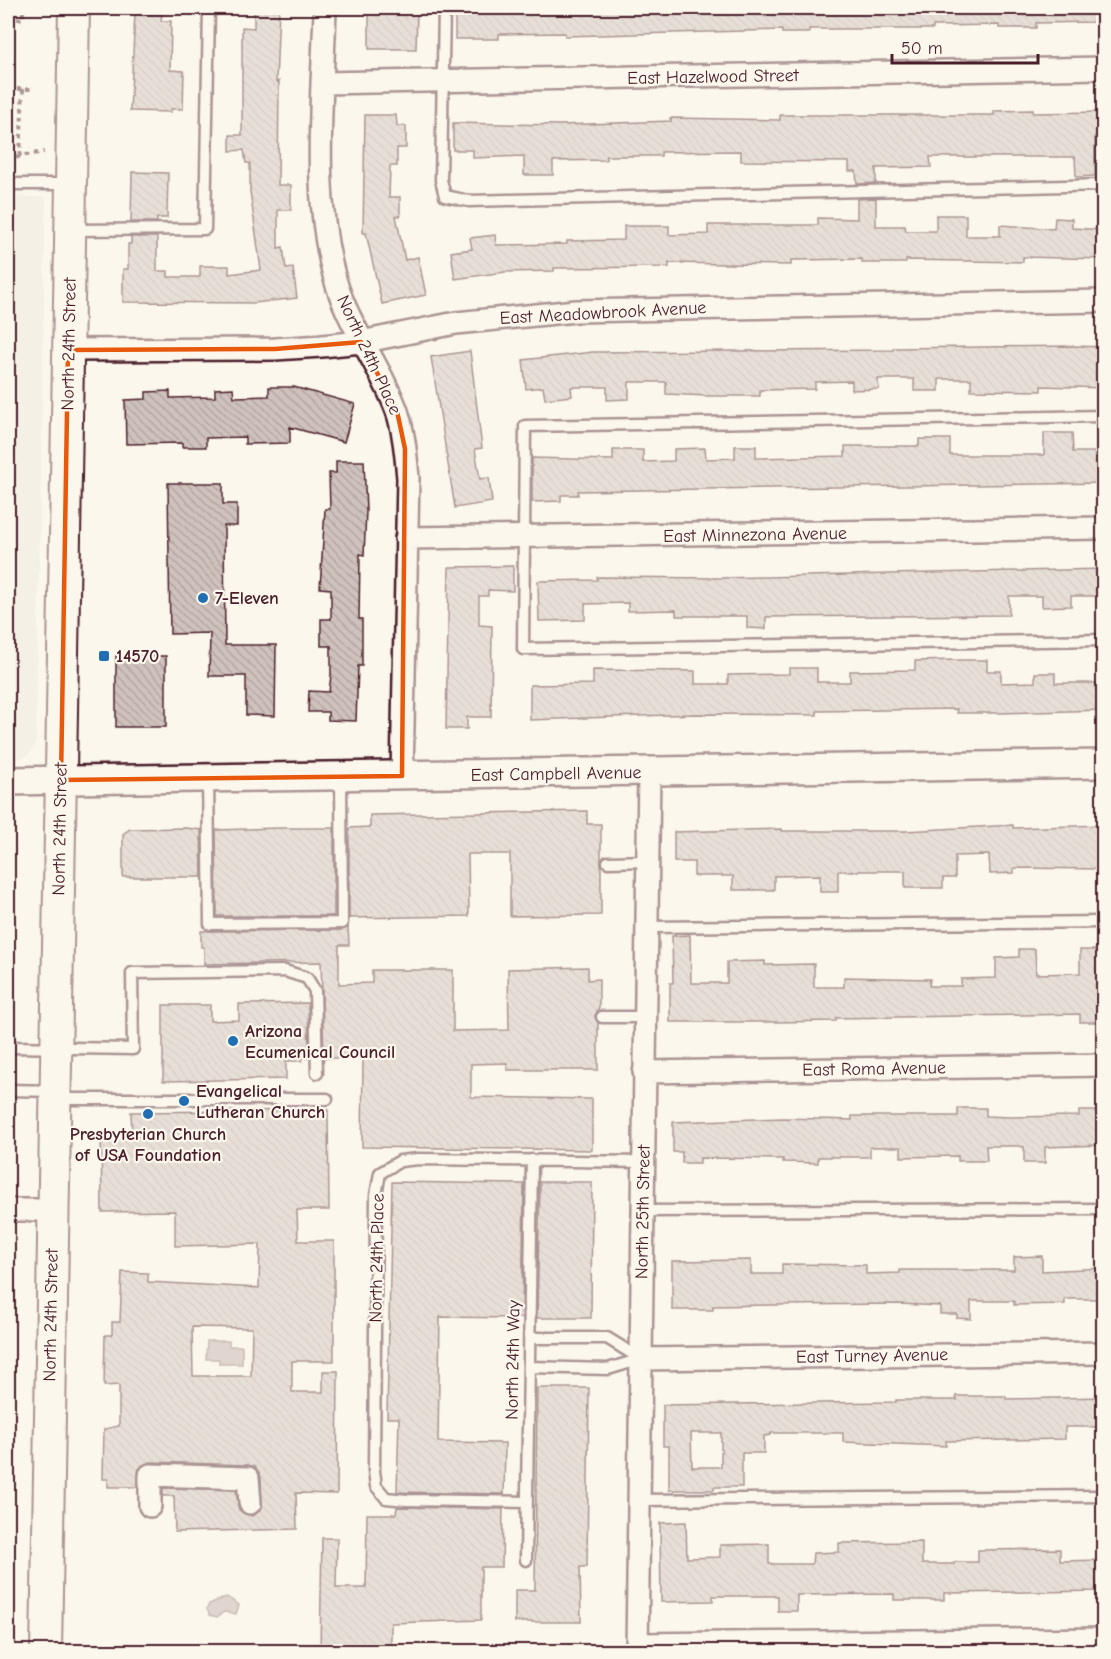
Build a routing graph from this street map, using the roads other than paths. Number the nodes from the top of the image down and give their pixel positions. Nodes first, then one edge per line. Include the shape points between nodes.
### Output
1 (74, 8) edge
2 (209, 8) edge
3 (326, 8) edge
4 (444, 8) edge
5 (1104, 68) edge
6 (441, 82) junction
7 (323, 83) junction
8 (8, 184) edge
9 (71, 184) junction
10 (1104, 185) edge
11 (71, 230) junction
12 (1104, 301) edge
13 (362, 342) junction
14 (68, 350) junction
15 (1104, 416) edge
16 (1104, 528) edge
17 (406, 538) junction
18 (523, 538) junction
19 (1104, 640) edge
20 (1104, 764) edge
21 (649, 772) junction
22 (402, 776) junction
23 (341, 778) junction
24 (208, 779) junction
25 (61, 780) junction
26 (8, 781) edge
27 (648, 861) junction
28 (608, 862) dead end
29 (1104, 922) edge
30 (647, 927) junction
31 (602, 1017) dead end
32 (646, 1017) junction
33 (8, 1047) edge
34 (56, 1048) junction
35 (1104, 1065) edge
36 (644, 1072) junction
37 (317, 1073) dead end
38 (8, 1090) edge
39 (56, 1095) junction
40 (327, 1099) dead end
41 (532, 1160) junction
42 (643, 1162) junction
43 (1104, 1209) edge
44 (8, 1210) edge
45 (53, 1210) junction
46 (642, 1211) junction
47 (530, 1338) junction
48 (1104, 1353) edge
49 (641, 1359) junction
50 (529, 1367) junction
51 (1104, 1496) edge
52 (640, 1500) junction
53 (527, 1502) junction
54 (250, 1503) dead end
55 (150, 1506) dead end
56 (526, 1560) dead end
57 (1104, 1639) edge
58 (637, 1648) edge
59 (46, 1652) edge

1 - 9 main road, North 24th Street
2 - 11 lane via 205,228
3 - 7 street, North 24th Place
4 - 6 lane
5 - 6 street, East Hazelwood Street
6 - 7 street, East Hazelwood Street
6 - 10 lane via 441,180 446,196 469,201
7 - 13 street, North 24th Place via 324,234 348,318
8 - 9 lane
9 - 11 main road, North 24th Street
11 - 14 main road, North 24th Street
12 - 13 street, East Meadowbrook Avenue via 576,311 456,323
13 - 14 street, East Meadowbrook Avenue via 275,349
13 - 17 street, North 24th Place via 397,411 408,478
14 - 25 main road, North 24th Street
15 - 18 lane via 525,426
16 - 18 street, East Minnezona Avenue
17 - 18 street, East Minnezona Avenue
17 - 22 street, North 24th Place
18 - 19 lane via 523,649
20 - 21 street, East Campbell Avenue
21 - 22 street, East Campbell Avenue
21 - 27 street, North 25th Street
22 - 23 street, East Campbell Avenue
23 - 24 street, East Campbell Avenue
23 - 24 lane via 342,922 210,924
24 - 25 street, East Campbell Avenue
25 - 26 street, East Campbell Avenue
25 - 34 main road, North 24th Street
27 - 28 lane
27 - 30 street, North 25th Street
29 - 30 lane
30 - 32 street, North 25th Street
31 - 32 lane
32 - 36 street, North 25th Street
33 - 34 lane
34 - 37 lane via 133,1049 132,973 285,971 307,978 315,991
34 - 39 main road, North 24th Street
35 - 36 street, East Roma Avenue
36 - 42 street, North 25th Street
38 - 39 lane
39 - 40 lane
39 - 45 main road, North 24th Street
41 - 42 lane, North 24th Place
41 - 47 lane, North 24th Way
41 - 53 lane, North 24th Place via 400,1161 380,1173 376,1195 376,1486 386,1498
42 - 46 street, North 25th Street
43 - 46 lane
44 - 45 street
45 - 59 main road, North 24th Street
46 - 49 street, North 25th Street
47 - 49 lane via 607,1338
47 - 50 lane, North 24th Way
48 - 49 street, East Turney Avenue
49 - 50 lane via 608,1369
49 - 52 street, North 25th Street
50 - 53 lane, North 24th Way
51 - 52 lane
52 - 58 street, North 25th Street
53 - 56 lane, North 24th Way
54 - 55 street via 248,1478 150,1475
57 - 58 street

